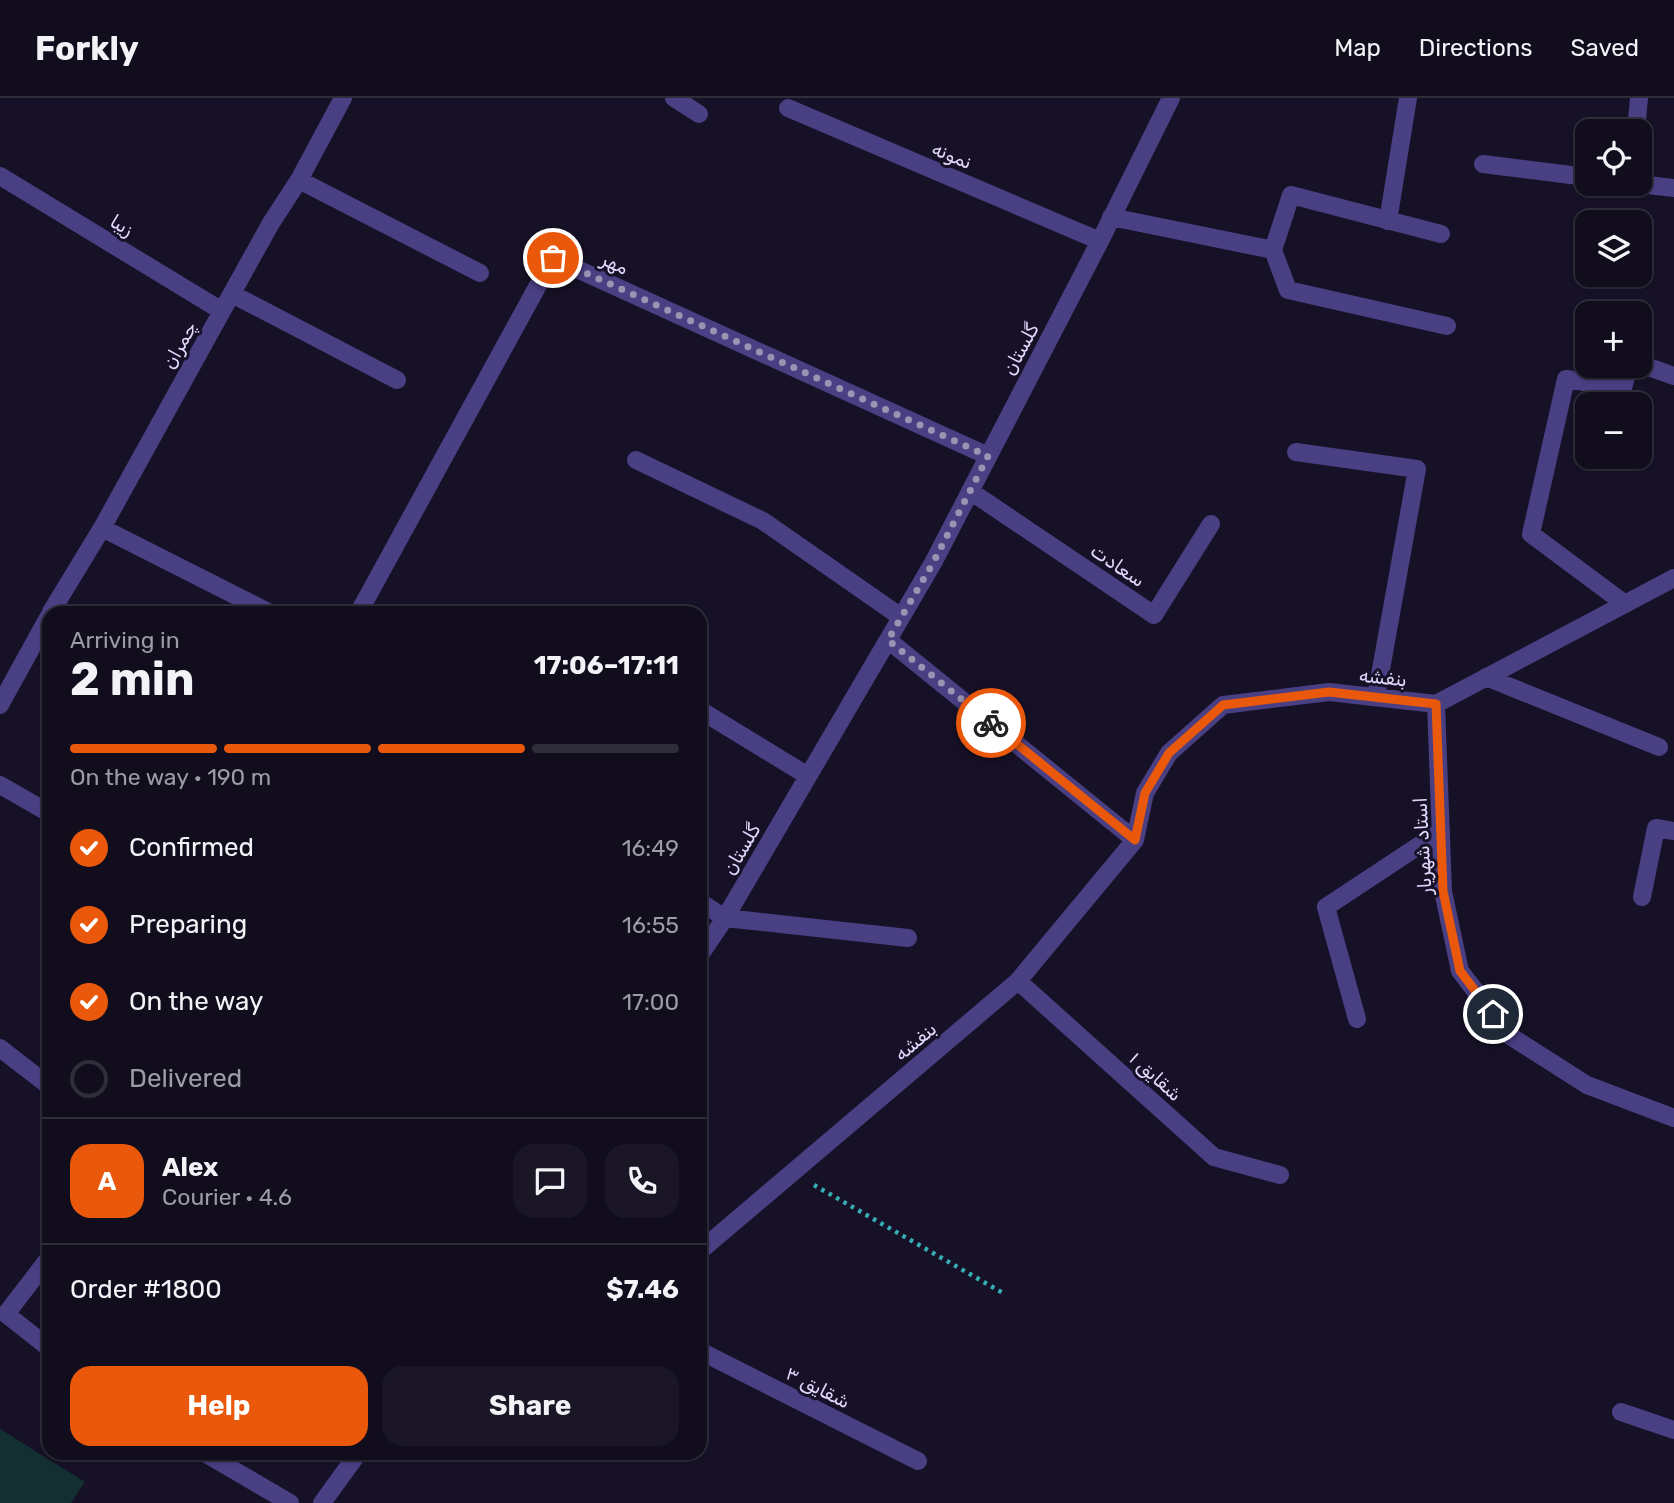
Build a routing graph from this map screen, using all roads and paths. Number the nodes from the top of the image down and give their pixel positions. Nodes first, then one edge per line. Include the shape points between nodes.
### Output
1 (343, 98) edge
2 (674, 98) edge
3 (1171, 98) edge
4 (1408, 98) edge
5 (1639, 98) edge
6 (788, 108) dead end
7 (699, 114) dead end
8 (1637, 119) edge
9 (1483, 163) dead end
10 (1575, 175) edge
11 (0, 176) edge
12 (299, 180) junction
13 (1652, 185) edge
14 (1674, 188) edge
15 (1111, 218) junction
16 (1388, 221) junction
17 (1441, 234) dead end
18 (1100, 241) junction
19 (1273, 250) junction
20 (480, 274) dead end
21 (232, 294) junction
22 (222, 310) junction
23 (1447, 326) dead end
24 (1652, 368) edge
25 (1674, 376) edge
26 (1626, 378) edge
27 (397, 380) dead end
28 (1296, 452) dead end
29 (988, 456) junction
30 (636, 460) dead end
31 (970, 491) junction
32 (1211, 524) dead end
33 (102, 528) junction
34 (1674, 578) edge
35 (1625, 604) junction
36 (57, 606) edge
37 (256, 606) edge
38 (362, 606) edge
39 (901, 617) junction
40 (42, 632) edge
41 (888, 640) junction
42 (1486, 677) junction
43 (1376, 697) junction
44 (1436, 704) junction
45 (0, 705) edge
46 (707, 714) edge
47 (1660, 747) dead end
48 (808, 776) junction
49 (0, 785) edge
50 (42, 809) edge
51 (1441, 831) junction
52 (1674, 831) edge
53 (1135, 840) junction
54 (1642, 897) dead end
55 (707, 906) edge
56 (725, 918) junction
57 (908, 937) dead end
58 (707, 945) edge
59 (1018, 981) junction
60 (1357, 1019) dead end
61 (0, 1048) edge
62 (42, 1081) edge
63 (1674, 1118) edge
64 (792, 1173) junction
65 (1280, 1175) dead end
66 (707, 1245) edge
67 (42, 1266) edge
68 (1003, 1293) dead end
69 (3, 1311) edge
70 (42, 1342) edge
71 (707, 1355) edge
72 (1621, 1412) dead end
73 (1674, 1430) edge
74 (217, 1460) edge
75 (353, 1460) edge
76 (918, 1461) dead end
77 (290, 1503) edge
78 (322, 1503) edge

1 - 12 street, چمران
2 - 7 street
3 - 15 street, گلستان
4 - 16 street
5 - 8 street
6 - 18 street, نمونه
9 - 10 street
11 - 22 street, زیبا
12 - 20 street
12 - 21 street, چمران
13 - 14 street
15 - 18 street, گلستان
15 - 19 street
16 - 17 street
16 - 19 street via 1291,195
18 - 29 street, گلستان
19 - 23 street via 1289,290
21 - 22 street, چمران
21 - 27 street
22 - 33 street, چمران
24 - 25 street
26 - 35 street via 1623,388 1566,379 1531,534
28 - 43 street via 1418,469
29 - 31 street, گلستان
29 - 38 street, مهر via 553,258
30 - 39 street via 763,521
31 - 32 street, سعادت via 1154,615
31 - 39 street, گلستان
33 - 36 street, چمران
33 - 37 street
34 - 35 street
35 - 42 street
39 - 41 street, گلستان
40 - 45 street, چمران
41 - 48 street, گلستان
41 - 53 street
42 - 44 street
42 - 47 street
43 - 44 street, بنفشه
43 - 53 street, بنفشه via 1329,692 1223,705 1169,753 1145,793
44 - 51 street, استاد شهریار
46 - 48 street
48 - 56 street, گلستان
49 - 50 street
51 - 60 street via 1326,907
51 - 63 street, استاد شهریار via 1443,891 1460,971 1510,1036 1587,1085
52 - 54 street via 1656,828
53 - 59 street, بنفشه
55 - 56 street
56 - 57 street
56 - 58 street, گلستان
59 - 64 street, بنفشه
59 - 65 street, شقایق ۱ via 1214,1157
61 - 62 street
64 - 66 street, بنفشه
64 - 68 path
67 - 69 street
69 - 70 street
71 - 76 street, شقایق ۳
72 - 73 street
74 - 77 street
75 - 78 street

